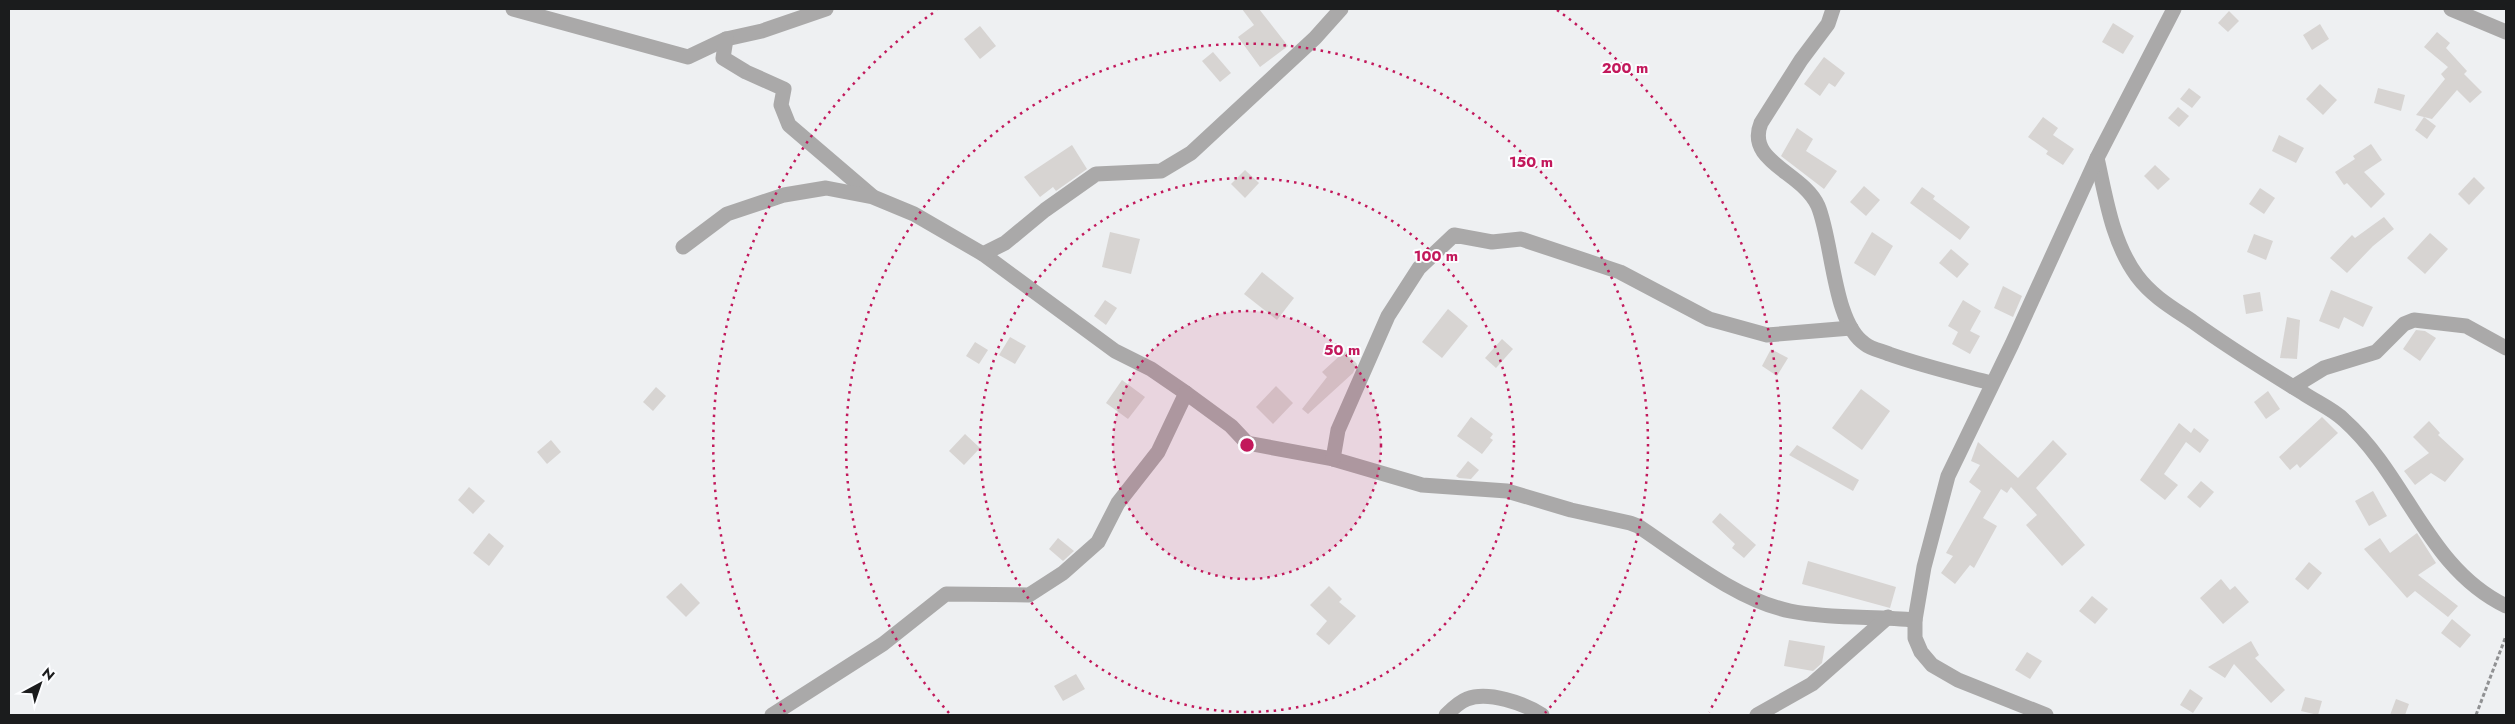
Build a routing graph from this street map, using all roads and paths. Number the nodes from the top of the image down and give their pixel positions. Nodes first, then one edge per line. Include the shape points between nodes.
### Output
1 (514, 9) edge
2 (826, 9) edge
3 (1340, 9) edge
4 (1833, 9) edge
5 (2174, 9) edge
6 (2451, 9) edge
7 (2506, 32) edge
8 (726, 39) junction
9 (2097, 158) junction
10 (873, 197) junction
11 (682, 247) dead end
12 (983, 254) junction
13 (1850, 328) junction
14 (2506, 348) edge
15 (1991, 383) junction
16 (2293, 387) junction
17 (1186, 393) junction
18 (1333, 459) junction
19 (2506, 606) edge
20 (1888, 617) junction
21 (1916, 620) junction
22 (2506, 636) edge
23 (772, 715) edge
24 (1446, 715) edge
25 (1542, 715) edge
26 (1757, 715) edge
27 (2046, 715) edge
28 (2476, 715) edge

1 - 8 street via 688,57
2 - 8 street via 762,31
3 - 12 street via 1315,38 1191,154 1161,170 1096,174 1005,243
4 - 13 street via 1828,24 1801,60 1757,134 1763,154 1803,184 1814,198
5 - 9 street
6 - 7 street
8 - 10 street via 724,58 784,89 781,104 789,125
9 - 15 street
9 - 16 street via 2110,220 2136,275 2154,296
10 - 11 street via 826,188 784,195 727,214
10 - 12 street via 914,214
12 - 17 street via 1115,351 1151,369
13 - 15 street via 1865,344 1922,366
13 - 18 street via 1767,335 1709,318 1620,272 1521,239 1492,242 1454,235 1419,268 1388,316 1338,430
14 - 16 street via 2466,326 2414,320 2404,324 2376,352 2324,368
15 - 21 street via 1948,476 1924,567
16 - 19 street via 2343,418 2376,455 2441,552 2467,581
17 - 18 street via 1231,426 1247,443
17 - 23 street via 1158,452 1118,503 1098,542 1063,573 1029,595 946,594 883,644
18 - 20 street via 1422,485 1507,490 1638,526 1746,594 1783,608
20 - 21 street
20 - 26 street via 1812,684
21 - 27 street via 1915,638 1932,665 1958,680
22 - 28 path
24 - 25 street via 1468,698 1489,697

